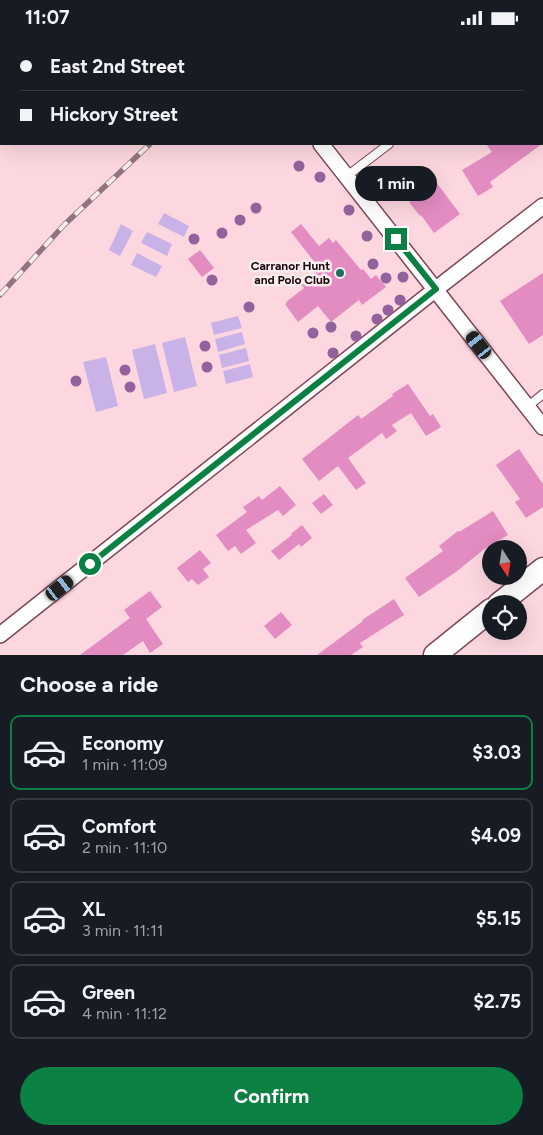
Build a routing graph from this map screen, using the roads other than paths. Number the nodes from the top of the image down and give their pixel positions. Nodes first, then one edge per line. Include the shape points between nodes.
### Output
1 (322, 145) edge
2 (388, 145) edge
3 (347, 176) junction
4 (543, 206) edge
5 (436, 289) junction
6 (543, 394) edge
7 (527, 407) junction
8 (543, 427) edge
9 (543, 569) edge
10 (510, 595) edge
11 (482, 617) edge
12 (0, 635) edge
13 (435, 655) edge

1 - 3 street
2 - 3 lane
3 - 5 street
4 - 5 street
5 - 7 street
5 - 12 street
6 - 7 lane
7 - 8 street
9 - 10 main road
11 - 13 main road

